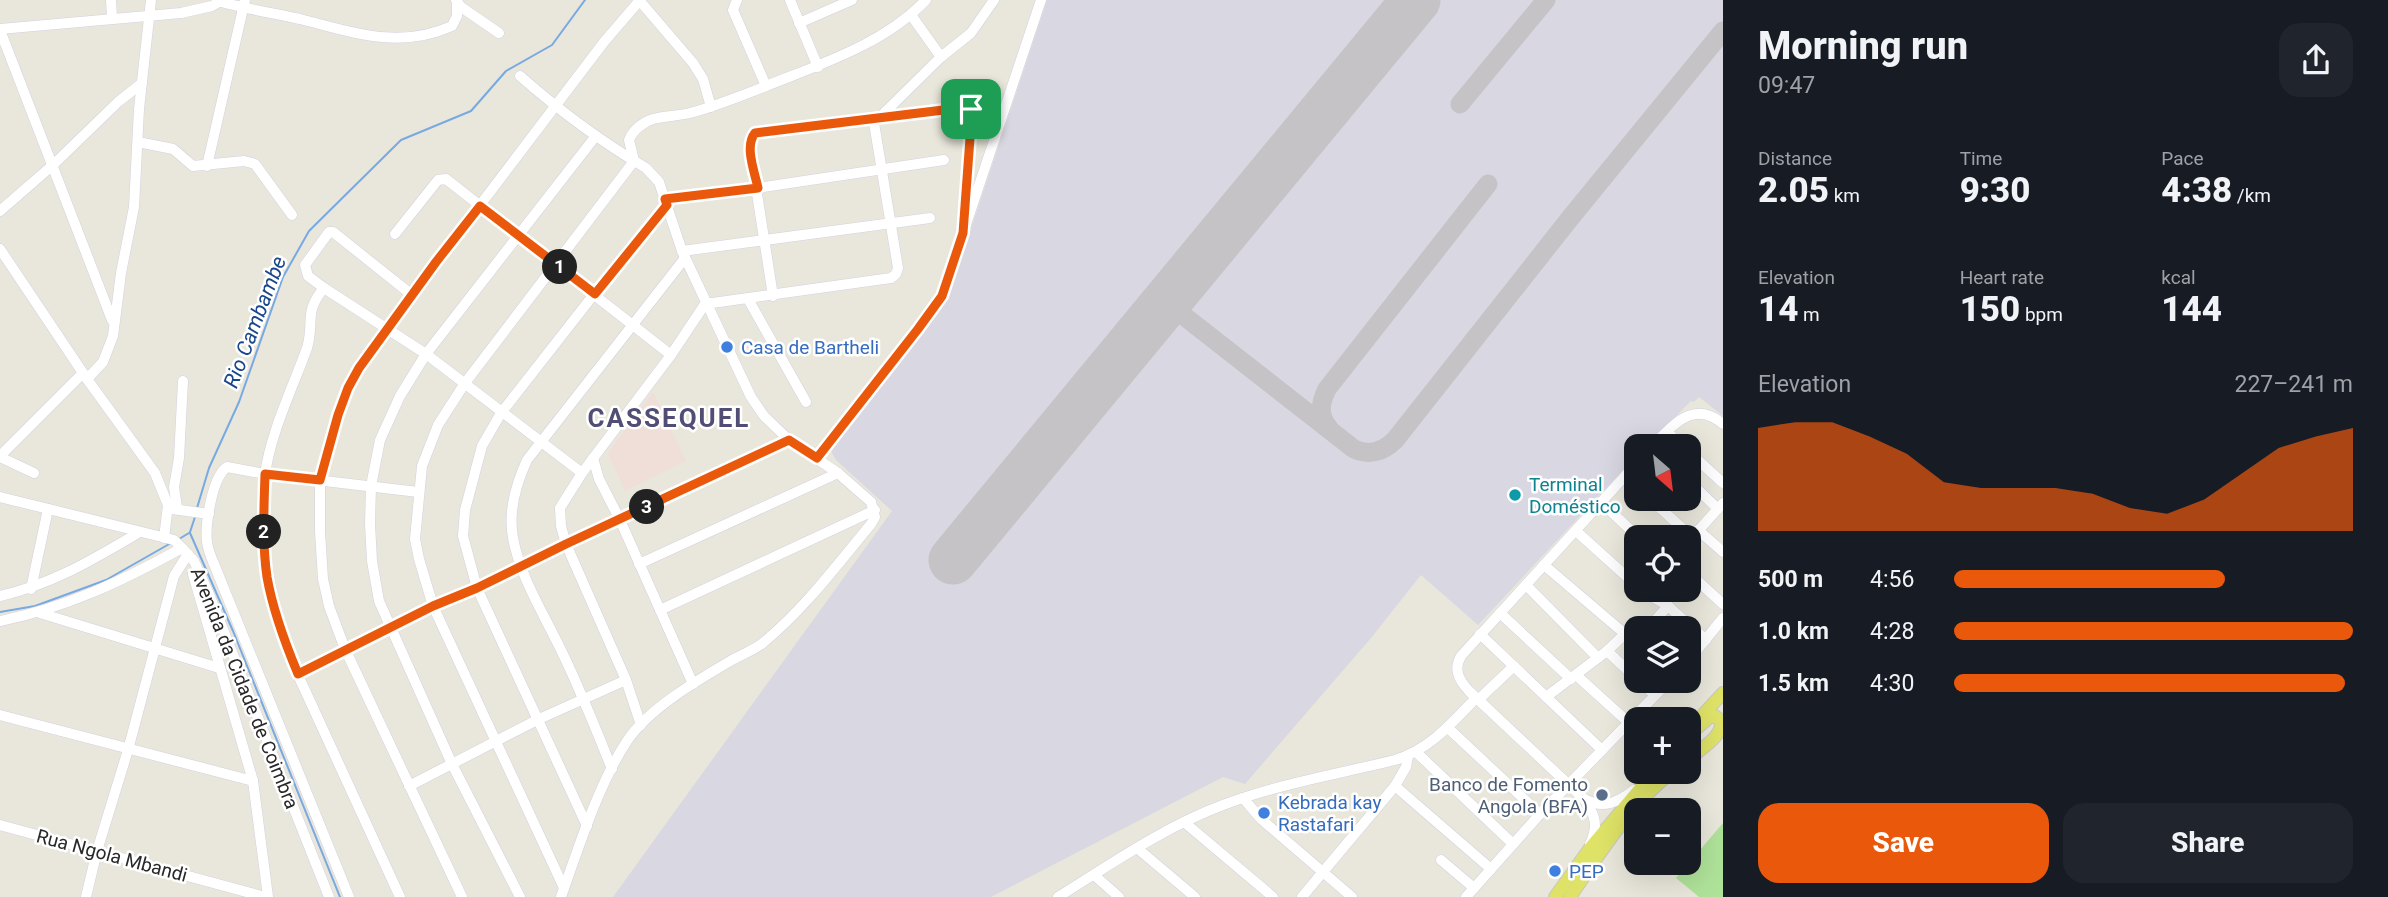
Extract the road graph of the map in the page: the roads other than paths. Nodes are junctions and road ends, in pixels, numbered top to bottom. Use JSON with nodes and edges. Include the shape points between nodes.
{"nodes":[{"id":1,"x":111,"y":0,"type":"edge"},
{"id":2,"x":151,"y":0,"type":"edge"},
{"id":3,"x":640,"y":0,"type":"edge"},
{"id":4,"x":737,"y":0,"type":"edge"},
{"id":5,"x":790,"y":0,"type":"edge"},
{"id":6,"x":852,"y":0,"type":"edge"},
{"id":7,"x":926,"y":0,"type":"edge"},
{"id":8,"x":994,"y":0,"type":"edge"},
{"id":9,"x":1041,"y":0,"type":"edge"},
{"id":10,"x":222,"y":1,"type":"edge"},
{"id":11,"x":456,"y":1,"type":"edge"},
{"id":12,"x":245,"y":4,"type":"edge"},
{"id":13,"x":150,"y":14,"type":"junction"},
{"id":14,"x":911,"y":15,"type":"junction"},
{"id":15,"x":112,"y":17,"type":"junction"},
{"id":16,"x":799,"y":23,"type":"junction"},
{"id":17,"x":0,"y":30,"type":"edge"},
{"id":18,"x":499,"y":33,"type":"dead end"},
{"id":19,"x":941,"y":57,"type":"junction"},
{"id":20,"x":818,"y":67,"type":"junction"},
{"id":21,"x":520,"y":76,"type":"dead end"},
{"id":22,"x":142,"y":83,"type":"junction"},
{"id":23,"x":766,"y":86,"type":"junction"},
{"id":24,"x":555,"y":107,"type":"junction"},
{"id":25,"x":711,"y":107,"type":"junction"},
{"id":26,"x":877,"y":117,"type":"junction"},
{"id":27,"x":595,"y":137,"type":"junction"},
{"id":28,"x":138,"y":142,"type":"junction"},
{"id":29,"x":944,"y":160,"type":"dead end"},
{"id":30,"x":634,"y":161,"type":"junction"},
{"id":31,"x":54,"y":164,"type":"junction"},
{"id":32,"x":206,"y":166,"type":"junction"},
{"id":33,"x":883,"y":170,"type":"junction"},
{"id":34,"x":758,"y":188,"type":"junction"},
{"id":35,"x":666,"y":202,"type":"junction"},
{"id":36,"x":480,"y":206,"type":"junction"},
{"id":37,"x":0,"y":211,"type":"edge"},
{"id":38,"x":292,"y":215,"type":"dead end"},
{"id":39,"x":930,"y":218,"type":"dead end"},
{"id":40,"x":891,"y":225,"type":"junction"},
{"id":41,"x":395,"y":233,"type":"dead end"},
{"id":42,"x":963,"y":233,"type":"junction"},
{"id":43,"x":519,"y":236,"type":"junction"},
{"id":44,"x":765,"y":240,"type":"junction"},
{"id":45,"x":0,"y":248,"type":"edge"},
{"id":46,"x":683,"y":254,"type":"junction"},
{"id":47,"x":556,"y":264,"type":"junction"},
{"id":48,"x":324,"y":288,"type":"junction"},
{"id":49,"x":595,"y":294,"type":"junction"},
{"id":50,"x":412,"y":295,"type":"junction"},
{"id":51,"x":773,"y":296,"type":"junction"},
{"id":52,"x":748,"y":299,"type":"junction"},
{"id":53,"x":705,"y":304,"type":"junction"},
{"id":54,"x":113,"y":323,"type":"junction"},
{"id":55,"x":632,"y":324,"type":"junction"},
{"id":56,"x":387,"y":327,"type":"junction"},
{"id":57,"x":426,"y":354,"type":"junction"},
{"id":58,"x":671,"y":355,"type":"junction"},
{"id":59,"x":85,"y":376,"type":"junction"},
{"id":60,"x":183,"y":382,"type":"dead end"},
{"id":61,"x":465,"y":383,"type":"junction"},
{"id":62,"x":806,"y":402,"type":"dead end"},
{"id":63,"x":502,"y":413,"type":"junction"},
{"id":64,"x":1723,"y":424,"type":"edge"},
{"id":65,"x":1667,"y":432,"type":"joint"},
{"id":66,"x":1669,"y":434,"type":"edge"},
{"id":67,"x":789,"y":440,"type":"junction"},
{"id":68,"x":540,"y":441,"type":"junction"},
{"id":69,"x":0,"y":456,"type":"edge"},
{"id":70,"x":593,"y":458,"type":"junction"},
{"id":71,"x":817,"y":458,"type":"junction"},
{"id":72,"x":1701,"y":463,"type":"edge"},
{"id":73,"x":34,"y":473,"type":"dead end"},
{"id":74,"x":582,"y":473,"type":"junction"},
{"id":75,"x":838,"y":473,"type":"junction"},
{"id":76,"x":265,"y":474,"type":"junction"},
{"id":77,"x":1624,"y":477,"type":"edge"},
{"id":78,"x":320,"y":480,"type":"junction"},
{"id":79,"x":1723,"y":483,"type":"edge"},
{"id":80,"x":371,"y":486,"type":"junction"},
{"id":81,"x":1701,"y":490,"type":"edge"},
{"id":82,"x":418,"y":492,"type":"junction"},
{"id":83,"x":0,"y":497,"type":"edge"},
{"id":84,"x":1602,"y":503,"type":"junction"},
{"id":85,"x":1722,"y":505,"type":"edge"},
{"id":86,"x":48,"y":509,"type":"junction"},
{"id":87,"x":177,"y":509,"type":"junction"},
{"id":88,"x":875,"y":510,"type":"junction"},
{"id":89,"x":1664,"y":511,"type":"edge"},
{"id":90,"x":206,"y":513,"type":"junction"},
{"id":91,"x":620,"y":520,"type":"junction"},
{"id":92,"x":1625,"y":525,"type":"edge"},
{"id":93,"x":1680,"y":525,"type":"edge"},
{"id":94,"x":1701,"y":527,"type":"edge"},
{"id":95,"x":1576,"y":531,"type":"junction"},
{"id":96,"x":138,"y":533,"type":"junction"},
{"id":97,"x":164,"y":538,"type":"junction"},
{"id":98,"x":1701,"y":540,"type":"edge"},
{"id":99,"x":566,"y":544,"type":"junction"},
{"id":100,"x":1723,"y":552,"type":"edge"},
{"id":101,"x":193,"y":554,"type":"junction"},
{"id":102,"x":639,"y":564,"type":"junction"},
{"id":103,"x":1544,"y":565,"type":"junction"},
{"id":104,"x":520,"y":567,"type":"junction"},
{"id":105,"x":1624,"y":575,"type":"edge"},
{"id":106,"x":1701,"y":584,"type":"edge"},
{"id":107,"x":1526,"y":585,"type":"junction"},
{"id":108,"x":477,"y":588,"type":"junction"},
{"id":109,"x":31,"y":589,"type":"junction"},
{"id":110,"x":0,"y":596,"type":"edge"},
{"id":111,"x":1663,"y":602,"type":"edge"},
{"id":112,"x":1723,"y":604,"type":"edge"},
{"id":113,"x":433,"y":606,"type":"junction"},
{"id":114,"x":1668,"y":606,"type":"junction"},
{"id":115,"x":660,"y":610,"type":"junction"},
{"id":116,"x":40,"y":613,"type":"junction"},
{"id":117,"x":1500,"y":613,"type":"junction"},
{"id":118,"x":1659,"y":616,"type":"edge"},
{"id":119,"x":1723,"y":618,"type":"edge"},
{"id":120,"x":0,"y":621,"type":"edge"},
{"id":121,"x":390,"y":628,"type":"junction"},
{"id":122,"x":1624,"y":633,"type":"edge"},
{"id":123,"x":1480,"y":634,"type":"junction"},
{"id":124,"x":1624,"y":635,"type":"edge"},
{"id":125,"x":1706,"y":640,"type":"junction"},
{"id":126,"x":1701,"y":646,"type":"edge"},
{"id":127,"x":155,"y":649,"type":"junction"},
{"id":128,"x":345,"y":649,"type":"junction"},
{"id":129,"x":1603,"y":654,"type":"junction"},
{"id":130,"x":1514,"y":666,"type":"junction"},
{"id":131,"x":219,"y":668,"type":"junction"},
{"id":132,"x":1624,"y":670,"type":"edge"},
{"id":133,"x":298,"y":674,"type":"junction"},
{"id":134,"x":1573,"y":677,"type":"junction"},
{"id":135,"x":626,"y":680,"type":"junction"},
{"id":136,"x":693,"y":684,"type":"junction"},
{"id":137,"x":1653,"y":693,"type":"edge"},
{"id":138,"x":1723,"y":693,"type":"edge"},
{"id":139,"x":1655,"y":695,"type":"joint"},
{"id":140,"x":1546,"y":697,"type":"junction"},
{"id":141,"x":1477,"y":699,"type":"junction"},
{"id":142,"x":584,"y":700,"type":"junction"},
{"id":143,"x":1643,"y":707,"type":"edge"},
{"id":144,"x":0,"y":715,"type":"edge"},
{"id":145,"x":539,"y":719,"type":"junction"},
{"id":146,"x":1624,"y":719,"type":"edge"},
{"id":147,"x":1701,"y":719,"type":"edge"},
{"id":148,"x":641,"y":724,"type":"junction"},
{"id":149,"x":1701,"y":724,"type":"edge"},
{"id":150,"x":1624,"y":726,"type":"edge"},
{"id":151,"x":1448,"y":728,"type":"junction"},
{"id":152,"x":1723,"y":733,"type":"edge"},
{"id":153,"x":496,"y":743,"type":"junction"},
{"id":154,"x":1701,"y":749,"type":"edge"},
{"id":155,"x":128,"y":750,"type":"junction"},
{"id":156,"x":1601,"y":750,"type":"junction"},
{"id":157,"x":1701,"y":750,"type":"edge"},
{"id":158,"x":1412,"y":754,"type":"junction"},
{"id":159,"x":452,"y":764,"type":"junction"},
{"id":160,"x":612,"y":769,"type":"junction"},
{"id":161,"x":253,"y":781,"type":"junction"},
{"id":162,"x":1569,"y":784,"type":"junction"},
{"id":163,"x":1641,"y":784,"type":"edge"},
{"id":164,"x":1644,"y":784,"type":"edge"},
{"id":165,"x":1657,"y":784,"type":"edge"},
{"id":166,"x":409,"y":786,"type":"junction"},
{"id":167,"x":1395,"y":786,"type":"junction"},
{"id":168,"x":1242,"y":798,"type":"junction"},
{"id":169,"x":1584,"y":799,"type":"junction"},
{"id":170,"x":1540,"y":814,"type":"junction"},
{"id":171,"x":1184,"y":822,"type":"junction"},
{"id":172,"x":0,"y":825,"type":"edge"},
{"id":173,"x":587,"y":826,"type":"junction"},
{"id":174,"x":1513,"y":844,"type":"junction"},
{"id":175,"x":1138,"y":848,"type":"junction"},
{"id":176,"x":97,"y":851,"type":"junction"},
{"id":177,"x":1441,"y":860,"type":"dead end"},
{"id":178,"x":1580,"y":863,"type":"junction"},
{"id":179,"x":1491,"y":869,"type":"junction"},
{"id":180,"x":1324,"y":872,"type":"junction"},
{"id":181,"x":1094,"y":875,"type":"junction"},
{"id":182,"x":1072,"y":888,"type":"junction"},
{"id":183,"x":1474,"y":888,"type":"junction"},
{"id":184,"x":562,"y":893,"type":"edge"},
{"id":185,"x":86,"y":897,"type":"edge"},
{"id":186,"x":267,"y":897,"type":"edge"},
{"id":187,"x":329,"y":897,"type":"edge"},
{"id":188,"x":349,"y":897,"type":"edge"},
{"id":189,"x":400,"y":897,"type":"edge"},
{"id":190,"x":462,"y":897,"type":"edge"},
{"id":191,"x":520,"y":897,"type":"edge"},
{"id":192,"x":1058,"y":897,"type":"edge"},
{"id":193,"x":1081,"y":897,"type":"edge"},
{"id":194,"x":1119,"y":897,"type":"edge"},
{"id":195,"x":1195,"y":897,"type":"edge"},
{"id":196,"x":1273,"y":897,"type":"edge"},
{"id":197,"x":1302,"y":897,"type":"edge"},
{"id":198,"x":1352,"y":897,"type":"edge"},
{"id":199,"x":1466,"y":897,"type":"edge"},
{"id":200,"x":1555,"y":897,"type":"edge"},
{"id":201,"x":1570,"y":897,"type":"edge"}],
"edges":[{"from":1,"to":15,"type":"street"},
{"from":2,"to":13,"type":"street"},
{"from":3,"to":24,"type":"street"},
{"from":3,"to":25,"type":"street","via":[[694,63],[704,79]]},
{"from":4,"to":23,"type":"street","via":[[733,10]]},
{"from":5,"to":16,"type":"street"},
{"from":6,"to":16,"type":"street"},
{"from":7,"to":14,"type":"street"},
{"from":8,"to":19,"type":"street","via":[[971,33]]},
{"from":9,"to":42,"type":"street"},
{"from":10,"to":12,"type":"street"},
{"from":10,"to":13,"type":"street","via":[[181,13]]},
{"from":11,"to":12,"type":"street","via":[[452,26],[401,38],[350,34]]},
{"from":11,"to":18,"type":"street"},
{"from":12,"to":32,"type":"street"},
{"from":13,"to":15,"type":"street"},
{"from":13,"to":22,"type":"street"},
{"from":14,"to":19,"type":"street"},
{"from":14,"to":20,"type":"street"},
{"from":15,"to":17,"type":"street"},
{"from":16,"to":20,"type":"street"},
{"from":17,"to":31,"type":"street"},
{"from":19,"to":26,"type":"street"},
{"from":20,"to":23,"type":"street"},
{"from":21,"to":24,"type":"street"},
{"from":22,"to":28,"type":"street"},
{"from":22,"to":31,"type":"street"},
{"from":23,"to":25,"type":"street"},
{"from":24,"to":27,"type":"street"},
{"from":24,"to":36,"type":"street"},
{"from":25,"to":30,"type":"street","via":[[653,119],[637,128],[629,139]]},
{"from":26,"to":33,"type":"street"},
{"from":26,"to":34,"type":"street","via":[[755,133],[750,149]]},
{"from":26,"to":42,"type":"street","via":[[971,109]]},
{"from":27,"to":30,"type":"street"},
{"from":27,"to":43,"type":"street"},
{"from":28,"to":32,"type":"street","via":[[173,149],[193,166]]},
{"from":28,"to":54,"type":"street","via":[[135,207]]},
{"from":29,"to":33,"type":"street"},
{"from":30,"to":35,"type":"street","via":[[653,174]]},
{"from":30,"to":47,"type":"street"},
{"from":31,"to":37,"type":"street"},
{"from":31,"to":54,"type":"street"},
{"from":32,"to":38,"type":"street","via":[[256,164]]},
{"from":33,"to":34,"type":"street"},
{"from":33,"to":40,"type":"street"},
{"from":34,"to":35,"type":"street"},
{"from":34,"to":44,"type":"street"},
{"from":35,"to":46,"type":"street"},
{"from":35,"to":49,"type":"street"},
{"from":36,"to":41,"type":"street","via":[[442,178]]},
{"from":36,"to":43,"type":"street"},
{"from":36,"to":50,"type":"street"},
{"from":39,"to":40,"type":"street"},
{"from":40,"to":44,"type":"street"},
{"from":40,"to":51,"type":"street","via":[[898,268],[891,278]]},
{"from":42,"to":71,"type":"street","via":[[942,296]]},
{"from":43,"to":47,"type":"street"},
{"from":43,"to":57,"type":"street"},
{"from":44,"to":46,"type":"street"},
{"from":44,"to":51,"type":"street"},
{"from":45,"to":59,"type":"street"},
{"from":46,"to":53,"type":"street"},
{"from":46,"to":55,"type":"street"},
{"from":47,"to":49,"type":"street"},
{"from":47,"to":61,"type":"street"},
{"from":48,"to":50,"type":"street","via":[[308,276],[305,265],[331,232]]},
{"from":48,"to":56,"type":"street"},
{"from":48,"to":76,"type":"street","via":[[311,309],[307,346]]},
{"from":49,"to":55,"type":"street"},
{"from":49,"to":63,"type":"street"},
{"from":50,"to":56,"type":"street"},
{"from":51,"to":52,"type":"street"},
{"from":52,"to":53,"type":"street"},
{"from":52,"to":62,"type":"street"},
{"from":53,"to":58,"type":"street"},
{"from":53,"to":67,"type":"street","via":[[751,397]]},
{"from":54,"to":59,"type":"street","via":[[108,353]]},
{"from":55,"to":58,"type":"street"},
{"from":55,"to":68,"type":"street"},
{"from":56,"to":57,"type":"street"},
{"from":56,"to":78,"type":"street","via":[[348,388]]},
{"from":57,"to":61,"type":"street"},
{"from":57,"to":80,"type":"street","via":[[380,440]]},
{"from":58,"to":70,"type":"street"},
{"from":59,"to":69,"type":"street"},
{"from":59,"to":87,"type":"street"},
{"from":60,"to":87,"type":"street","via":[[174,486]]},
{"from":61,"to":63,"type":"street"},
{"from":61,"to":82,"type":"street","via":[[438,425],[422,466]]},
{"from":63,"to":68,"type":"street"},
{"from":63,"to":108,"type":"street","via":[[482,446],[465,510],[463,536]]},
{"from":64,"to":65,"type":"street","via":[[1715,417],[1694,413]]},
{"from":65,"to":66,"type":"street"},
{"from":67,"to":71,"type":"street"},
{"from":67,"to":91,"type":"street"},
{"from":68,"to":74,"type":"street"},
{"from":68,"to":104,"type":"street","via":[[517,480],[512,505],[512,536]]},
{"from":69,"to":73,"type":"street"},
{"from":70,"to":74,"type":"street"},
{"from":70,"to":91,"type":"street"},
{"from":71,"to":75,"type":"street"},
{"from":72,"to":79,"type":"street"},
{"from":74,"to":99,"type":"street","via":[[560,508]]},
{"from":75,"to":88,"type":"street"},
{"from":75,"to":102,"type":"street"},
{"from":76,"to":78,"type":"street"},
{"from":76,"to":90,"type":"street","via":[[227,467],[219,475]]},
{"from":76,"to":133,"type":"street","via":[[267,574]]},
{"from":77,"to":84,"type":"street"},
{"from":78,"to":80,"type":"street"},
{"from":78,"to":128,"type":"street","via":[[323,579]]},
{"from":80,"to":82,"type":"street"},
{"from":80,"to":121,"type":"street","via":[[373,572]]},
{"from":81,"to":85,"type":"street"},
{"from":82,"to":113,"type":"street","via":[[415,539]]},
{"from":83,"to":86,"type":"street"},
{"from":84,"to":92,"type":"street"},
{"from":84,"to":95,"type":"street"},
{"from":85,"to":94,"type":"street"},
{"from":86,"to":96,"type":"street"},
{"from":86,"to":109,"type":"street"},
{"from":87,"to":90,"type":"street"},
{"from":87,"to":97,"type":"street"},
{"from":88,"to":115,"type":"street"},
{"from":88,"to":136,"type":"street","via":[[871,524],[795,614],[762,644]]},
{"from":89,"to":93,"type":"street"},
{"from":90,"to":101,"type":"street","via":[[207,539]]},
{"from":91,"to":99,"type":"street"},
{"from":91,"to":102,"type":"street"},
{"from":95,"to":103,"type":"street"},
{"from":95,"to":105,"type":"street"},
{"from":96,"to":97,"type":"street"},
{"from":96,"to":109,"type":"street"},
{"from":97,"to":101,"type":"street"},
{"from":98,"to":100,"type":"street"},
{"from":99,"to":104,"type":"street"},
{"from":99,"to":135,"type":"street"},
{"from":101,"to":116,"type":"street","name":"Avenida da Cidade de Coimbra"},
{"from":101,"to":127,"type":"street","via":[[174,576]]},
{"from":101,"to":131,"type":"street"},
{"from":101,"to":187,"type":"street","name":"Avenida da Cidade de Coimbra"},
{"from":101,"to":188,"type":"street","name":"Avenida da Cidade de Coimbra","via":[[225,594]]},
{"from":102,"to":115,"type":"street"},
{"from":103,"to":107,"type":"street"},
{"from":103,"to":122,"type":"street"},
{"from":104,"to":108,"type":"street"},
{"from":104,"to":142,"type":"street"},
{"from":106,"to":112,"type":"street"},
{"from":107,"to":117,"type":"street"},
{"from":107,"to":129,"type":"street"},
{"from":108,"to":113,"type":"street"},
{"from":108,"to":145,"type":"street"},
{"from":109,"to":110,"type":"street"},
{"from":111,"to":114,"type":"street"},
{"from":113,"to":121,"type":"street"},
{"from":113,"to":153,"type":"street"},
{"from":114,"to":118,"type":"street"},
{"from":114,"to":125,"type":"street"},
{"from":115,"to":136,"type":"street"},
{"from":116,"to":120,"type":"street","name":"Avenida da Cidade de Coimbra"},
{"from":116,"to":127,"type":"street"},
{"from":117,"to":123,"type":"street"},
{"from":117,"to":134,"type":"street"},
{"from":119,"to":125,"type":"street"},
{"from":121,"to":128,"type":"street"},
{"from":121,"to":159,"type":"street"},
{"from":123,"to":130,"type":"street"},
{"from":123,"to":141,"type":"street","via":[[1457,667],[1459,678]]},
{"from":124,"to":129,"type":"street"},
{"from":125,"to":126,"type":"street"},
{"from":127,"to":131,"type":"street"},
{"from":127,"to":155,"type":"street"},
{"from":128,"to":133,"type":"street"},
{"from":128,"to":166,"type":"street"},
{"from":129,"to":132,"type":"street"},
{"from":129,"to":134,"type":"street"},
{"from":130,"to":140,"type":"street"},
{"from":130,"to":141,"type":"street"},
{"from":131,"to":161,"type":"street"},
{"from":133,"to":189,"type":"street"},
{"from":134,"to":140,"type":"street"},
{"from":134,"to":146,"type":"street"},
{"from":135,"to":142,"type":"street"},
{"from":135,"to":148,"type":"street"},
{"from":136,"to":148,"type":"street"},
{"from":137,"to":139,"type":"street"},
{"from":138,"to":147,"type":"main road"},
{"from":139,"to":143,"type":"street"},
{"from":140,"to":156,"type":"street"},
{"from":141,"to":151,"type":"street"},
{"from":141,"to":162,"type":"street"},
{"from":142,"to":145,"type":"street"},
{"from":142,"to":160,"type":"street"},
{"from":144,"to":155,"type":"street"},
{"from":145,"to":153,"type":"street"},
{"from":145,"to":173,"type":"street"},
{"from":148,"to":160,"type":"street"},
{"from":149,"to":154,"type":"main road","via":[[1710,717],[1719,718],[1722,728]]},
{"from":150,"to":156,"type":"street"},
{"from":151,"to":158,"type":"street"},
{"from":151,"to":170,"type":"street"},
{"from":152,"to":157,"type":"main road"},
{"from":153,"to":159,"type":"street"},
{"from":153,"to":184,"type":"street"},
{"from":155,"to":161,"type":"street"},
{"from":155,"to":176,"type":"street"},
{"from":156,"to":162,"type":"street"},
{"from":158,"to":167,"type":"street"},
{"from":158,"to":168,"type":"street"},
{"from":158,"to":174,"type":"street"},
{"from":159,"to":166,"type":"street"},
{"from":159,"to":191,"type":"street"},
{"from":160,"to":173,"type":"street"},
{"from":161,"to":186,"type":"street"},
{"from":162,"to":169,"type":"street"},
{"from":162,"to":170,"type":"street"},
{"from":163,"to":169,"type":"street","via":[[1611,804]]},
{"from":164,"to":178,"type":"main road"},
{"from":165,"to":201,"type":"main road","via":[[1620,825]]},
{"from":166,"to":190,"type":"street"},
{"from":167,"to":179,"type":"street"},
{"from":167,"to":180,"type":"street"},
{"from":168,"to":171,"type":"street"},
{"from":168,"to":180,"type":"street"},
{"from":169,"to":178,"type":"street","via":[[1596,824]]},
{"from":170,"to":174,"type":"street"},
{"from":171,"to":175,"type":"street"},
{"from":171,"to":196,"type":"street"},
{"from":172,"to":176,"type":"street","name":"Rua Ngola Mbandi"},
{"from":173,"to":184,"type":"street"},
{"from":174,"to":179,"type":"street"},
{"from":175,"to":181,"type":"street"},
{"from":175,"to":195,"type":"street"},
{"from":176,"to":185,"type":"street"},
{"from":176,"to":186,"type":"street","name":"Rua Ngola Mbandi"},
{"from":177,"to":183,"type":"street"},
{"from":178,"to":200,"type":"main road"},
{"from":179,"to":183,"type":"street"},
{"from":180,"to":197,"type":"street"},
{"from":180,"to":198,"type":"street"},
{"from":181,"to":182,"type":"street"},
{"from":181,"to":194,"type":"street"},
{"from":182,"to":192,"type":"street"},
{"from":182,"to":193,"type":"street"},
{"from":183,"to":199,"type":"street"}]}
